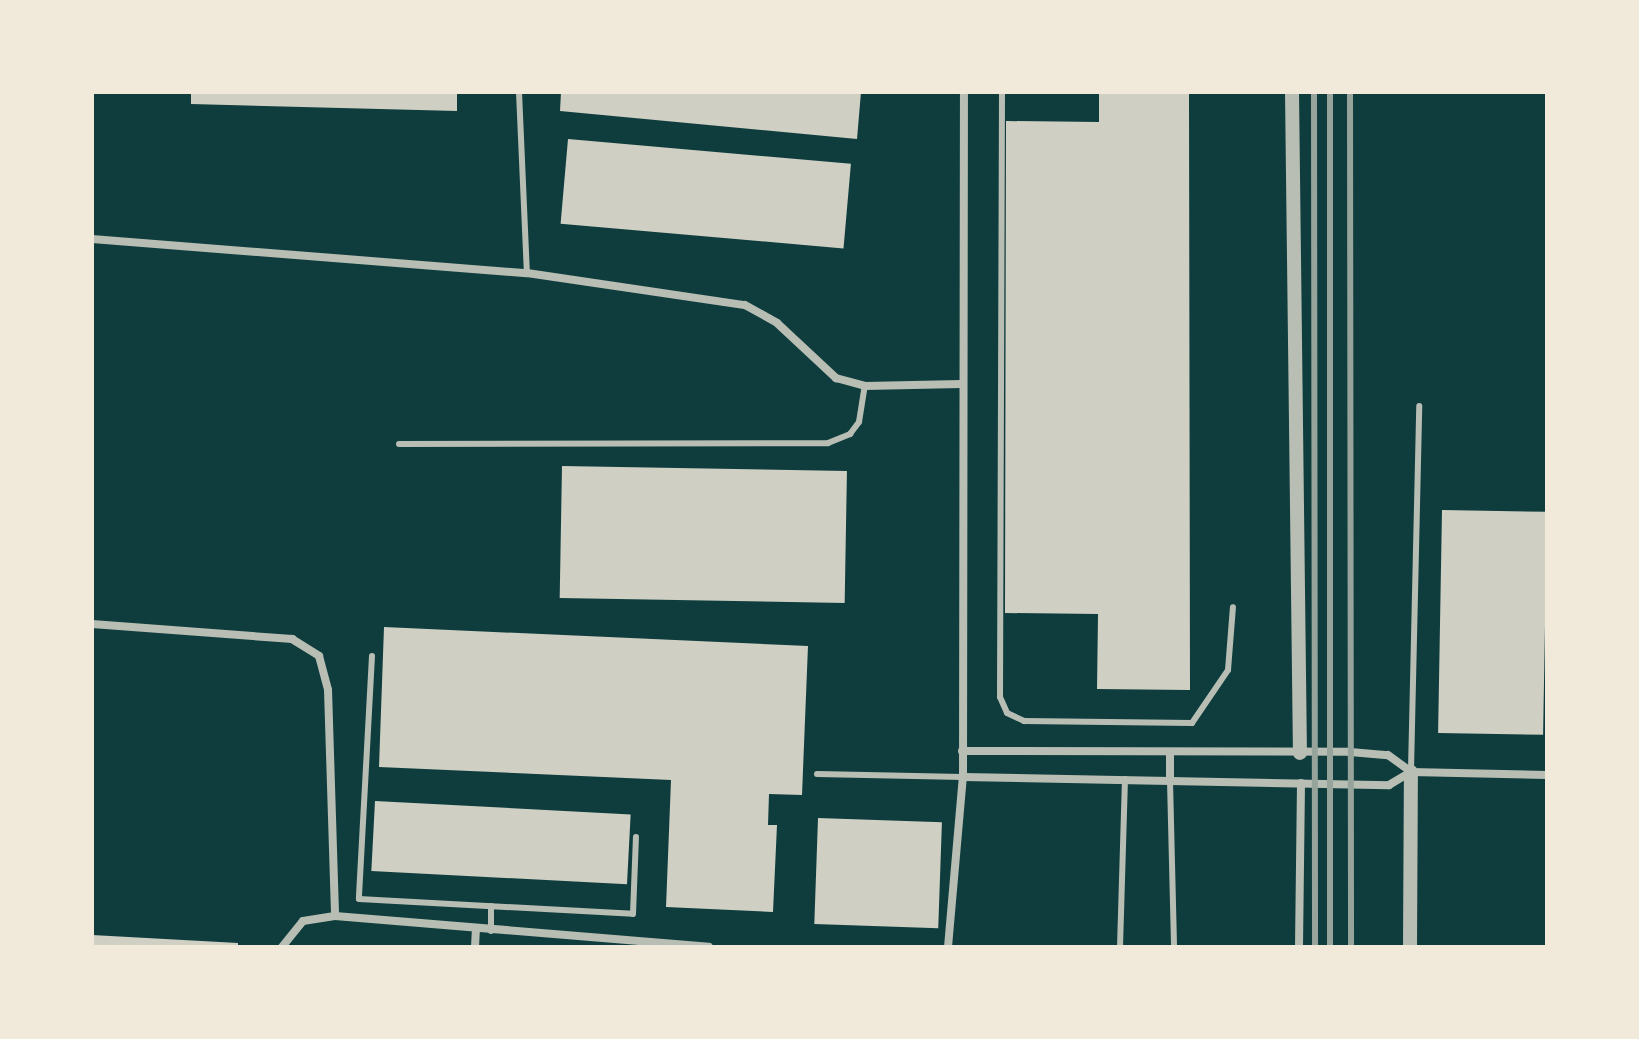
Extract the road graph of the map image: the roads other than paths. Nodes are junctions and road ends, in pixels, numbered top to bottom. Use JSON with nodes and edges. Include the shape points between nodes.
{"nodes":[{"id":1,"x":519,"y":92,"type":"edge"},
{"id":2,"x":964,"y":92,"type":"edge"},
{"id":3,"x":1002,"y":92,"type":"edge"},
{"id":4,"x":1292,"y":92,"type":"edge"},
{"id":5,"x":92,"y":239,"type":"edge"},
{"id":6,"x":527,"y":273,"type":"junction"},
{"id":7,"x":961,"y":384,"type":"junction"},
{"id":8,"x":865,"y":386,"type":"junction"},
{"id":9,"x":1419,"y":406,"type":"dead end"},
{"id":10,"x":399,"y":444,"type":"dead end"},
{"id":11,"x":1233,"y":607,"type":"dead end"},
{"id":12,"x":92,"y":624,"type":"edge"},
{"id":13,"x":372,"y":656,"type":"dead end"},
{"id":14,"x":962,"y":751,"type":"junction"},
{"id":15,"x":1170,"y":753,"type":"junction"},
{"id":16,"x":1300,"y":753,"type":"junction"},
{"id":17,"x":1411,"y":772,"type":"junction"},
{"id":18,"x":817,"y":774,"type":"dead end"},
{"id":19,"x":1547,"y":775,"type":"edge"},
{"id":20,"x":963,"y":777,"type":"junction"},
{"id":21,"x":1125,"y":779,"type":"junction"},
{"id":22,"x":1170,"y":781,"type":"junction"},
{"id":23,"x":1301,"y":783,"type":"junction"},
{"id":24,"x":636,"y":837,"type":"dead end"},
{"id":25,"x":491,"y":906,"type":"junction"},
{"id":26,"x":335,"y":916,"type":"junction"},
{"id":27,"x":476,"y":929,"type":"junction"},
{"id":28,"x":491,"y":931,"type":"junction"},
{"id":29,"x":282,"y":947,"type":"edge"},
{"id":30,"x":475,"y":947,"type":"edge"},
{"id":31,"x":709,"y":947,"type":"edge"},
{"id":32,"x":948,"y":947,"type":"edge"},
{"id":33,"x":1120,"y":947,"type":"edge"},
{"id":34,"x":1174,"y":947,"type":"edge"},
{"id":35,"x":1299,"y":947,"type":"edge"},
{"id":36,"x":1410,"y":947,"type":"edge"}],
"edges":[{"from":1,"to":6,"type":"lane"},
{"from":2,"to":7,"type":"street"},
{"from":3,"to":11,"type":"lane","via":[[1000,697],[1007,713],[1024,721],[1192,723],[1228,670]]},
{"from":4,"to":16,"type":"street"},
{"from":5,"to":6,"type":"street"},
{"from":6,"to":8,"type":"street","via":[[745,305],[777,323],[836,378]]},
{"from":7,"to":8,"type":"street"},
{"from":7,"to":14,"type":"street"},
{"from":8,"to":10,"type":"lane","via":[[859,422],[850,434],[828,443]]},
{"from":9,"to":17,"type":"lane"},
{"from":12,"to":26,"type":"street","via":[[292,639],[319,656],[328,690]]},
{"from":13,"to":25,"type":"lane","via":[[359,899]]},
{"from":14,"to":15,"type":"street"},
{"from":14,"to":20,"type":"street"},
{"from":15,"to":16,"type":"street"},
{"from":15,"to":22,"type":"street"},
{"from":16,"to":17,"type":"street","via":[[1388,755]]},
{"from":17,"to":19,"type":"street"},
{"from":17,"to":23,"type":"street","via":[[1389,785]]},
{"from":17,"to":36,"type":"street"},
{"from":18,"to":20,"type":"lane"},
{"from":20,"to":21,"type":"street"},
{"from":20,"to":32,"type":"street"},
{"from":21,"to":22,"type":"street"},
{"from":21,"to":33,"type":"lane"},
{"from":22,"to":23,"type":"street"},
{"from":22,"to":34,"type":"lane"},
{"from":23,"to":35,"type":"street"},
{"from":24,"to":25,"type":"lane","via":[[633,914]]},
{"from":25,"to":28,"type":"lane"},
{"from":26,"to":27,"type":"street"},
{"from":26,"to":29,"type":"street","via":[[303,921]]},
{"from":27,"to":28,"type":"street"},
{"from":27,"to":30,"type":"street"},
{"from":28,"to":31,"type":"street"}]}
